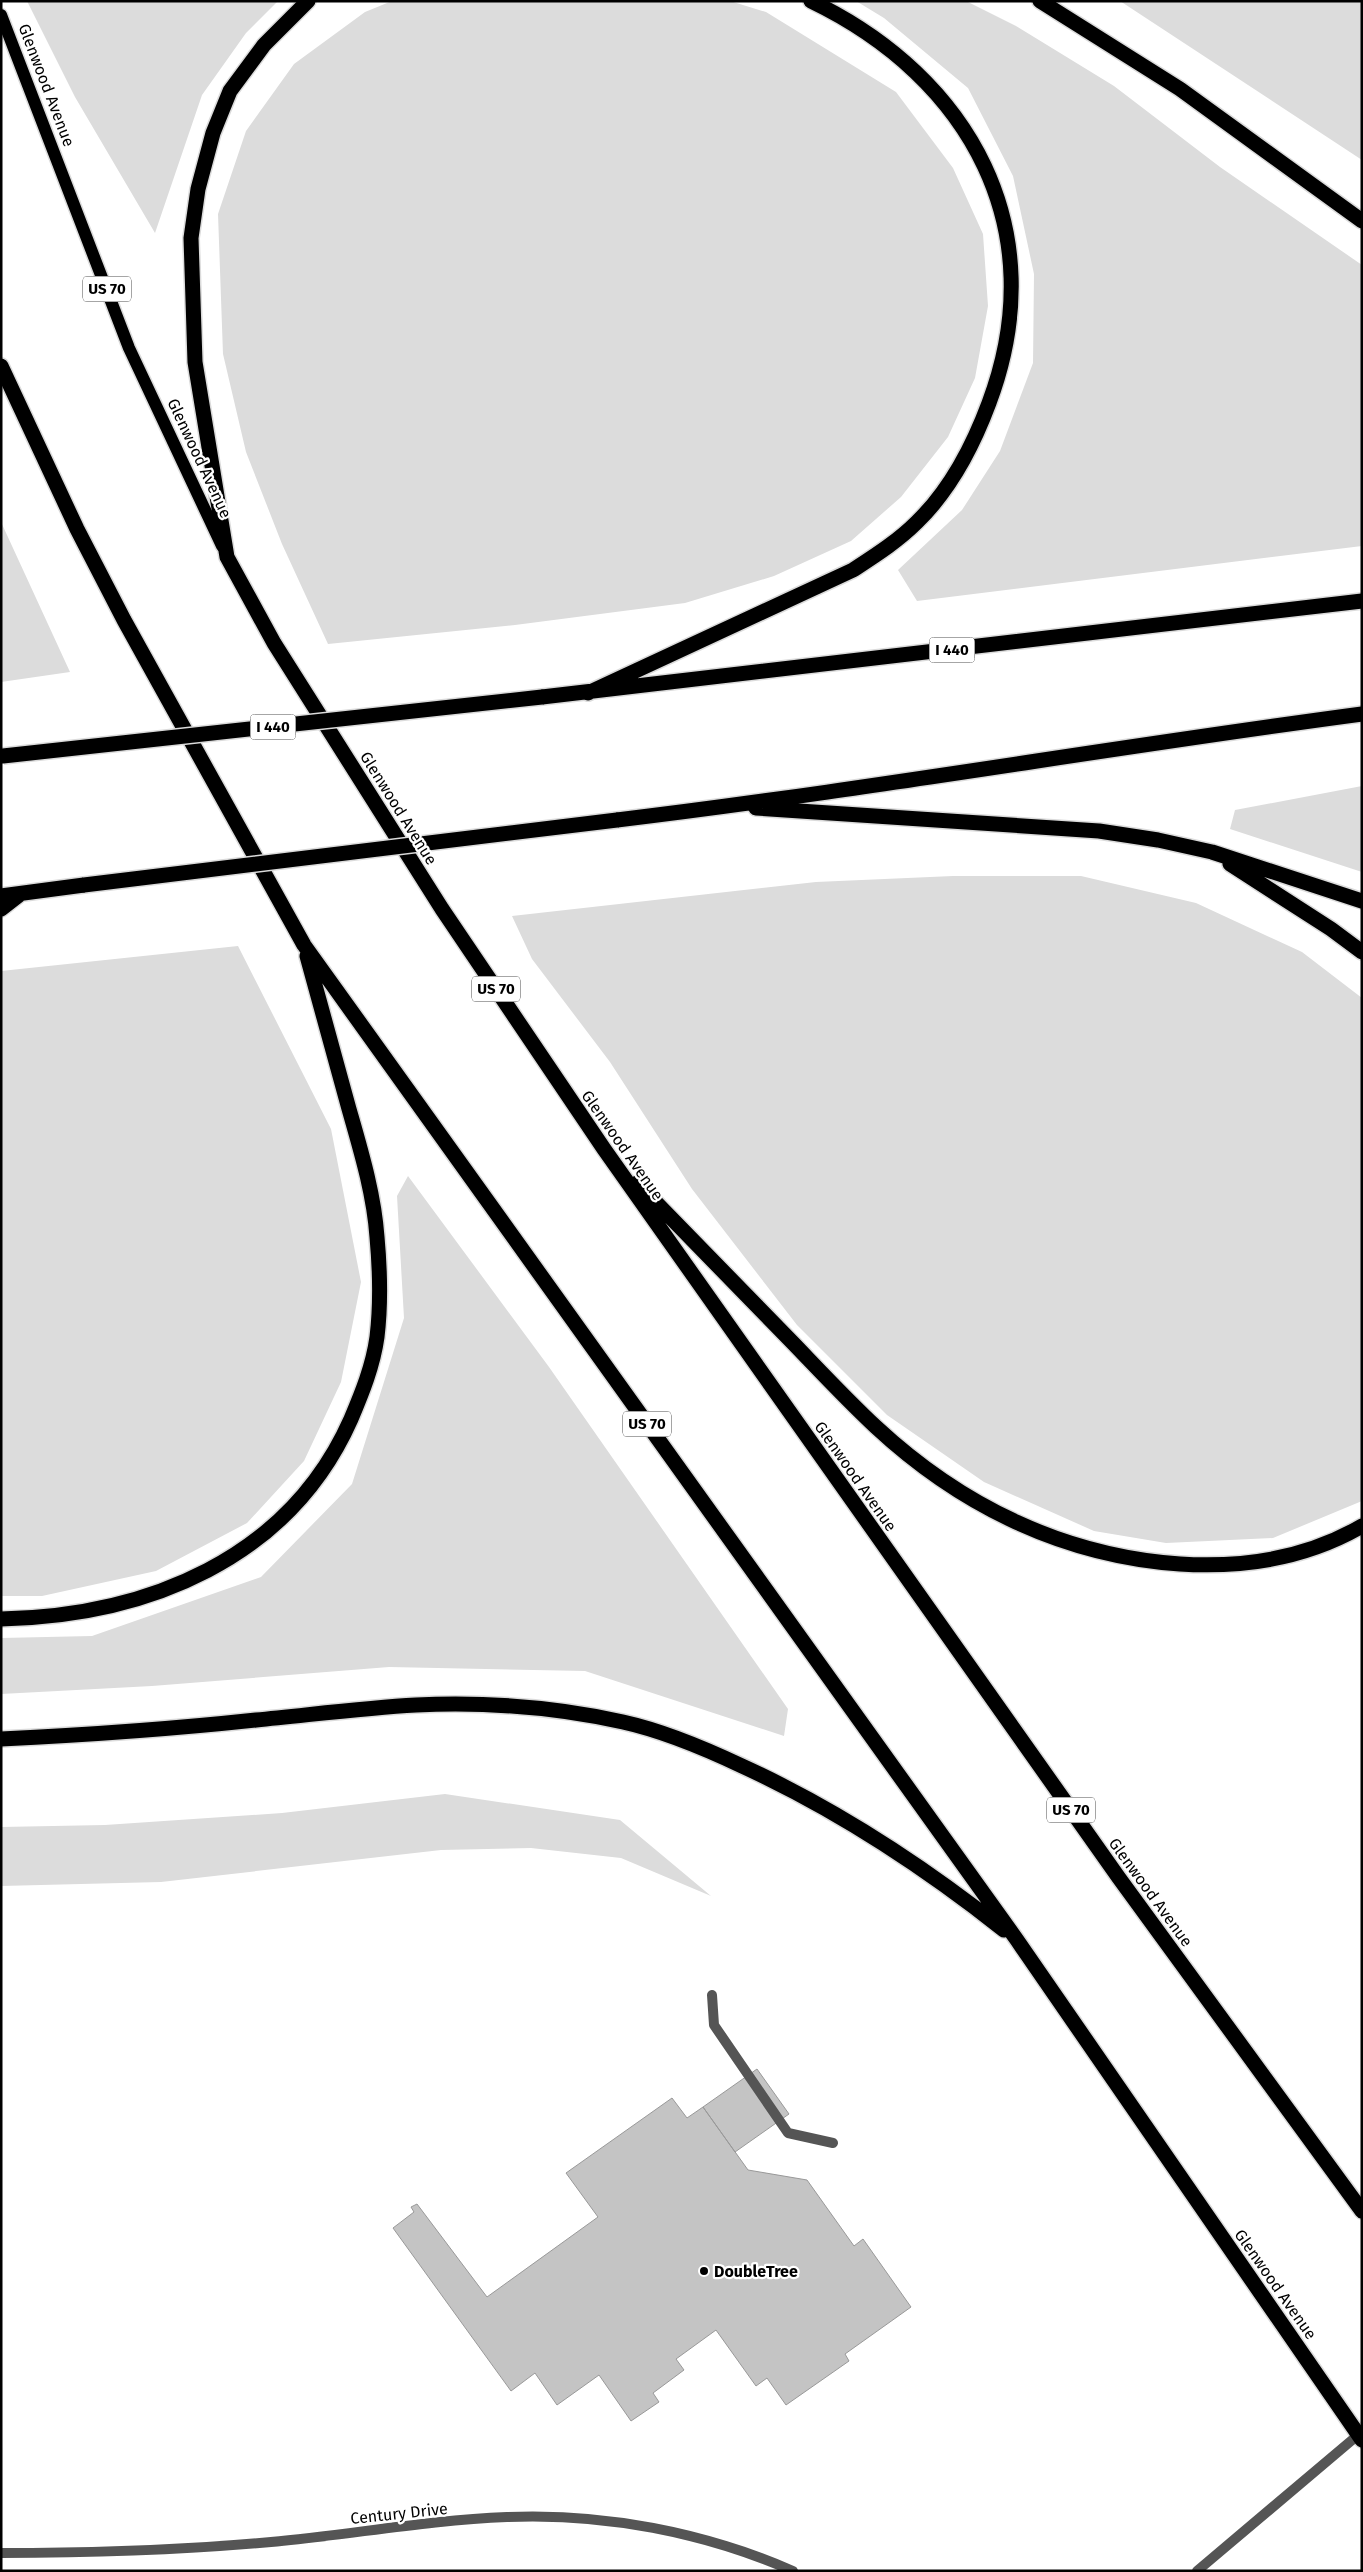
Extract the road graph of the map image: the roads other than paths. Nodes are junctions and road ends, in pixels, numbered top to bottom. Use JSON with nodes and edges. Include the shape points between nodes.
{"nodes":[{"id":1,"x":308,"y":1,"type":"edge"},
{"id":2,"x":811,"y":1,"type":"edge"},
{"id":3,"x":1040,"y":1,"type":"edge"},
{"id":4,"x":1,"y":14,"type":"edge"},
{"id":5,"x":1362,"y":221,"type":"edge"},
{"id":6,"x":1,"y":366,"type":"edge"},
{"id":7,"x":227,"y":557,"type":"junction"},
{"id":8,"x":1362,"y":601,"type":"edge"},
{"id":9,"x":588,"y":693,"type":"junction"},
{"id":10,"x":1362,"y":714,"type":"edge"},
{"id":11,"x":2,"y":757,"type":"edge"},
{"id":12,"x":727,"y":806,"type":"junction"},
{"id":13,"x":1212,"y":852,"type":"junction"},
{"id":14,"x":20,"y":894,"type":"junction"},
{"id":15,"x":1,"y":896,"type":"edge"},
{"id":16,"x":1362,"y":901,"type":"edge"},
{"id":17,"x":1,"y":909,"type":"edge"},
{"id":18,"x":304,"y":945,"type":"junction"},
{"id":19,"x":1362,"y":952,"type":"edge"},
{"id":20,"x":604,"y":1149,"type":"junction"},
{"id":21,"x":1362,"y":1526,"type":"edge"},
{"id":22,"x":1,"y":1619,"type":"edge"},
{"id":23,"x":1,"y":1739,"type":"edge"},
{"id":24,"x":1017,"y":1940,"type":"junction"},
{"id":25,"x":712,"y":1994,"type":"dead end"},
{"id":26,"x":833,"y":2143,"type":"dead end"},
{"id":27,"x":1362,"y":2211,"type":"edge"},
{"id":28,"x":1360,"y":2437,"type":"edge"},
{"id":29,"x":1,"y":2553,"type":"edge"},
{"id":30,"x":793,"y":2571,"type":"edge"},
{"id":31,"x":1197,"y":2571,"type":"edge"}],
"edges":[{"from":1,"to":7,"type":"highway","via":[[264,44],[230,91],[213,133],[198,189],[191,238],[195,362]]},
{"from":2,"to":9,"type":"highway","via":[[860,28],[907,63],[940,95],[967,132],[986,168],[1000,204],[1009,242],[1012,288],[1009,334],[995,388],[977,436],[951,480],[918,522],[891,545],[854,570]]},
{"from":3,"to":5,"type":"highway","via":[[1180,89]]},
{"from":4,"to":7,"type":"main road","name":"Glenwood Avenue","number":"US 70","via":[[129,348]]},
{"from":6,"to":18,"type":"highway","name":"Glenwood Avenue","number":"US 70","via":[[77,529],[124,620]]},
{"from":7,"to":20,"type":"highway","name":"Glenwood Avenue","number":"US 70","via":[[274,643],[442,909]]},
{"from":8,"to":9,"type":"highway","number":"I 440"},
{"from":9,"to":11,"type":"highway","number":"I 440","bridge":true},
{"from":10,"to":12,"type":"highway"},
{"from":12,"to":13,"type":"highway","via":[[1099,831]]},
{"from":12,"to":14,"type":"highway","bridge":true},
{"from":13,"to":16,"type":"highway"},
{"from":13,"to":19,"type":"highway"},
{"from":14,"to":15,"type":"highway"},
{"from":14,"to":17,"type":"highway"},
{"from":18,"to":22,"type":"highway","via":[[369,1183],[377,1236],[380,1288],[377,1337],[369,1371],[346,1431],[316,1482],[287,1514],[253,1544],[219,1564],[151,1594],[115,1604]]},
{"from":18,"to":24,"type":"highway","name":"Glenwood Avenue","number":"US 70"},
{"from":20,"to":21,"type":"highway","via":[[876,1427],[923,1468],[969,1500],[1029,1529],[1092,1550],[1204,1566],[1257,1562],[1309,1550]]},
{"from":20,"to":27,"type":"highway","name":"Glenwood Avenue","number":"US 70","via":[[1119,1878]]},
{"from":23,"to":24,"type":"highway","via":[[95,1734],[416,1705],[488,1706],[624,1722],[695,1744],[770,1778],[943,1882]]},
{"from":24,"to":28,"type":"highway","name":"Glenwood Avenue","number":"US 70"},
{"from":25,"to":26,"type":"street","via":[[714,2026],[788,2133]]},
{"from":28,"to":31,"type":"street"},
{"from":29,"to":30,"type":"street","name":"Century Drive","via":[[74,2553],[271,2542],[507,2517],[596,2519],[683,2533]]}]}
